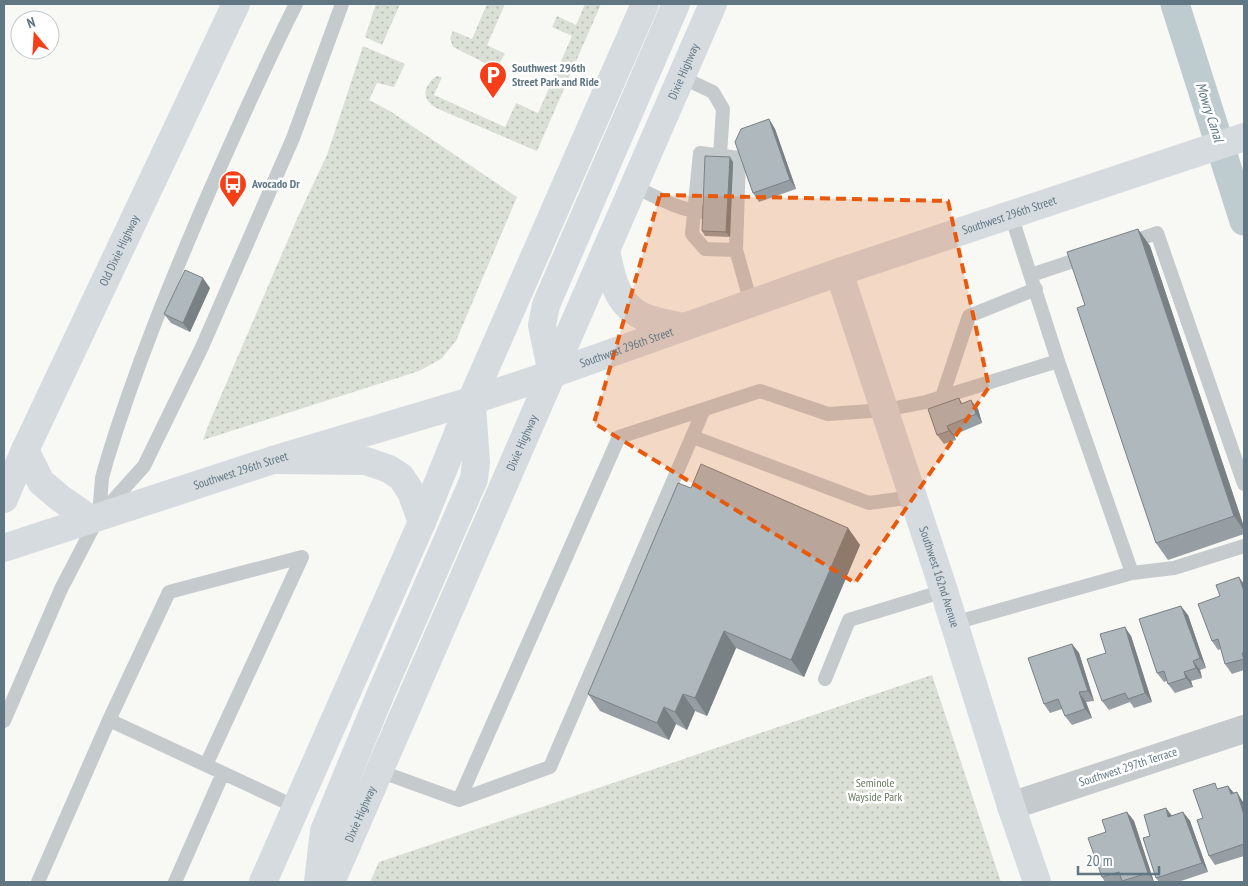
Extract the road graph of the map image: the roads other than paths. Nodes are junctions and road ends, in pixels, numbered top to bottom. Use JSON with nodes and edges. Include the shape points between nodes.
{"nodes":[{"id":1,"x":296,"y":4,"type":"edge"},
{"id":2,"x":342,"y":4,"type":"edge"},
{"id":3,"x":645,"y":4,"type":"edge"},
{"id":4,"x":676,"y":4,"type":"edge"},
{"id":5,"x":713,"y":4,"type":"edge"},
{"id":6,"x":231,"y":6,"type":"edge"},
{"id":7,"x":681,"y":77,"type":"junction"},
{"id":8,"x":1244,"y":137,"type":"edge"},
{"id":9,"x":720,"y":155,"type":"junction"},
{"id":10,"x":633,"y":186,"type":"junction"},
{"id":11,"x":700,"y":212,"type":"junction"},
{"id":12,"x":1011,"y":215,"type":"junction"},
{"id":13,"x":606,"y":250,"type":"junction"},
{"id":14,"x":736,"y":250,"type":"junction"},
{"id":15,"x":839,"y":272,"type":"junction"},
{"id":16,"x":1031,"y":275,"type":"junction"},
{"id":17,"x":1036,"y":290,"type":"junction"},
{"id":18,"x":751,"y":303,"type":"junction"},
{"id":19,"x":684,"y":327,"type":"junction"},
{"id":20,"x":1058,"y":360,"type":"junction"},
{"id":21,"x":552,"y":374,"type":"junction"},
{"id":22,"x":942,"y":397,"type":"junction"},
{"id":23,"x":471,"y":401,"type":"junction"},
{"id":24,"x":704,"y":409,"type":"junction"},
{"id":25,"x":885,"y":410,"type":"junction"},
{"id":26,"x":693,"y":437,"type":"junction"},
{"id":27,"x":25,"y":450,"type":"junction"},
{"id":28,"x":272,"y":460,"type":"junction"},
{"id":29,"x":1244,"y":484,"type":"edge"},
{"id":30,"x":913,"y":497,"type":"junction"},
{"id":31,"x":4,"y":499,"type":"edge"},
{"id":32,"x":94,"y":518,"type":"junction"},
{"id":33,"x":422,"y":522,"type":"junction"},
{"id":34,"x":1244,"y":546,"type":"edge"},
{"id":35,"x":4,"y":548,"type":"edge"},
{"id":36,"x":1132,"y":573,"type":"junction"},
{"id":37,"x":944,"y":590,"type":"junction"},
{"id":38,"x":954,"y":623,"type":"junction"},
{"id":39,"x":825,"y":679,"type":"dead end"},
{"id":40,"x":109,"y":720,"type":"junction"},
{"id":41,"x":4,"y":721,"type":"edge"},
{"id":42,"x":1244,"y":728,"type":"edge"},
{"id":43,"x":206,"y":765,"type":"junction"},
{"id":44,"x":379,"y":771,"type":"junction"},
{"id":45,"x":223,"y":773,"type":"junction"},
{"id":46,"x":459,"y":800,"type":"junction"},
{"id":47,"x":1011,"y":806,"type":"junction"},
{"id":48,"x":296,"y":807,"type":"junction"},
{"id":49,"x":38,"y":882,"type":"edge"},
{"id":50,"x":175,"y":882,"type":"edge"},
{"id":51,"x":263,"y":882,"type":"edge"},
{"id":52,"x":318,"y":882,"type":"edge"},
{"id":53,"x":331,"y":882,"type":"edge"},
{"id":54,"x":1037,"y":882,"type":"edge"}],
"edges":[{"from":1,"to":32,"type":"lane","via":[[243,114],[160,308],[107,460]]},
{"from":2,"to":32,"type":"lane","via":[[293,138],[199,354],[144,466]]},
{"from":3,"to":23,"type":"main road"},
{"from":4,"to":21,"type":"main road","via":[[546,305],[542,325]]},
{"from":5,"to":7,"type":"main road","name":"Dixie Highway"},
{"from":6,"to":27,"type":"main road","name":"Old Dixie Highway"},
{"from":7,"to":9,"type":"lane","via":[[713,92],[723,109]]},
{"from":7,"to":10,"type":"main road","name":"Dixie Highway"},
{"from":8,"to":12,"type":"main road","name":"Southwest 296th Street"},
{"from":9,"to":11,"type":"lane","via":[[700,153]]},
{"from":9,"to":14,"type":"lane","via":[[739,158],[735,185]]},
{"from":10,"to":11,"type":"lane"},
{"from":10,"to":13,"type":"main road","name":"Dixie Highway"},
{"from":11,"to":14,"type":"lane","via":[[692,234],[705,249]]},
{"from":12,"to":15,"type":"main road","name":"Southwest 296th Street"},
{"from":12,"to":16,"type":"lane"},
{"from":13,"to":19,"type":"main road","via":[[611,275],[624,303],[643,317]]},
{"from":13,"to":21,"type":"main road","name":"Dixie Highway"},
{"from":14,"to":18,"type":"lane"},
{"from":15,"to":18,"type":"main road","name":"Southwest 296th Street"},
{"from":15,"to":25,"type":"main road","name":"Southwest 162nd Avenue"},
{"from":16,"to":17,"type":"lane"},
{"from":16,"to":29,"type":"lane","via":[[1158,233]]},
{"from":17,"to":20,"type":"lane"},
{"from":17,"to":22,"type":"lane","via":[[969,316]]},
{"from":18,"to":19,"type":"main road","name":"Southwest 296th Street"},
{"from":19,"to":21,"type":"main road","name":"Southwest 296th Street"},
{"from":20,"to":22,"type":"lane"},
{"from":20,"to":36,"type":"lane"},
{"from":21,"to":23,"type":"main road","name":"Southwest 296th Street"},
{"from":21,"to":44,"type":"main road","name":"Dixie Highway"},
{"from":22,"to":25,"type":"lane"},
{"from":23,"to":28,"type":"main road","name":"Southwest 296th Street"},
{"from":23,"to":33,"type":"main road"},
{"from":23,"to":52,"type":"main road","via":[[476,462],[474,479],[324,831]]},
{"from":24,"to":25,"type":"lane","via":[[760,391],[828,414]]},
{"from":24,"to":26,"type":"lane"},
{"from":24,"to":46,"type":"lane","via":[[619,438]]},
{"from":25,"to":30,"type":"main road","name":"Southwest 162nd Avenue"},
{"from":26,"to":30,"type":"lane","via":[[869,503]]},
{"from":26,"to":46,"type":"lane","via":[[550,767]]},
{"from":27,"to":31,"type":"main road","name":"Old Dixie Highway"},
{"from":27,"to":32,"type":"main road","via":[[41,482],[60,498]]},
{"from":28,"to":32,"type":"main road","name":"Southwest 296th Street"},
{"from":28,"to":33,"type":"main road","via":[[366,461],[389,469],[401,477],[411,492]]},
{"from":30,"to":37,"type":"main road","name":"Southwest 162nd Avenue"},
{"from":32,"to":35,"type":"main road","name":"Southwest 296th Street"},
{"from":32,"to":41,"type":"lane"},
{"from":33,"to":48,"type":"main road"},
{"from":34,"to":36,"type":"lane","via":[[1174,568]]},
{"from":36,"to":38,"type":"lane"},
{"from":37,"to":38,"type":"main road","name":"Southwest 162nd Avenue"},
{"from":37,"to":39,"type":"lane","via":[[848,620]]},
{"from":38,"to":47,"type":"main road","name":"Southwest 162nd Avenue"},
{"from":40,"to":43,"type":"lane"},
{"from":40,"to":43,"type":"lane","via":[[169,592],[302,557]]},
{"from":40,"to":49,"type":"lane"},
{"from":42,"to":47,"type":"street","name":"Southwest 297th Terrace"},
{"from":43,"to":45,"type":"lane"},
{"from":44,"to":46,"type":"lane"},
{"from":44,"to":53,"type":"main road","name":"Dixie Highway"},
{"from":45,"to":48,"type":"lane"},
{"from":45,"to":50,"type":"lane"},
{"from":47,"to":54,"type":"main road","name":"Southwest 162nd Avenue"},
{"from":48,"to":51,"type":"main road"}]}
